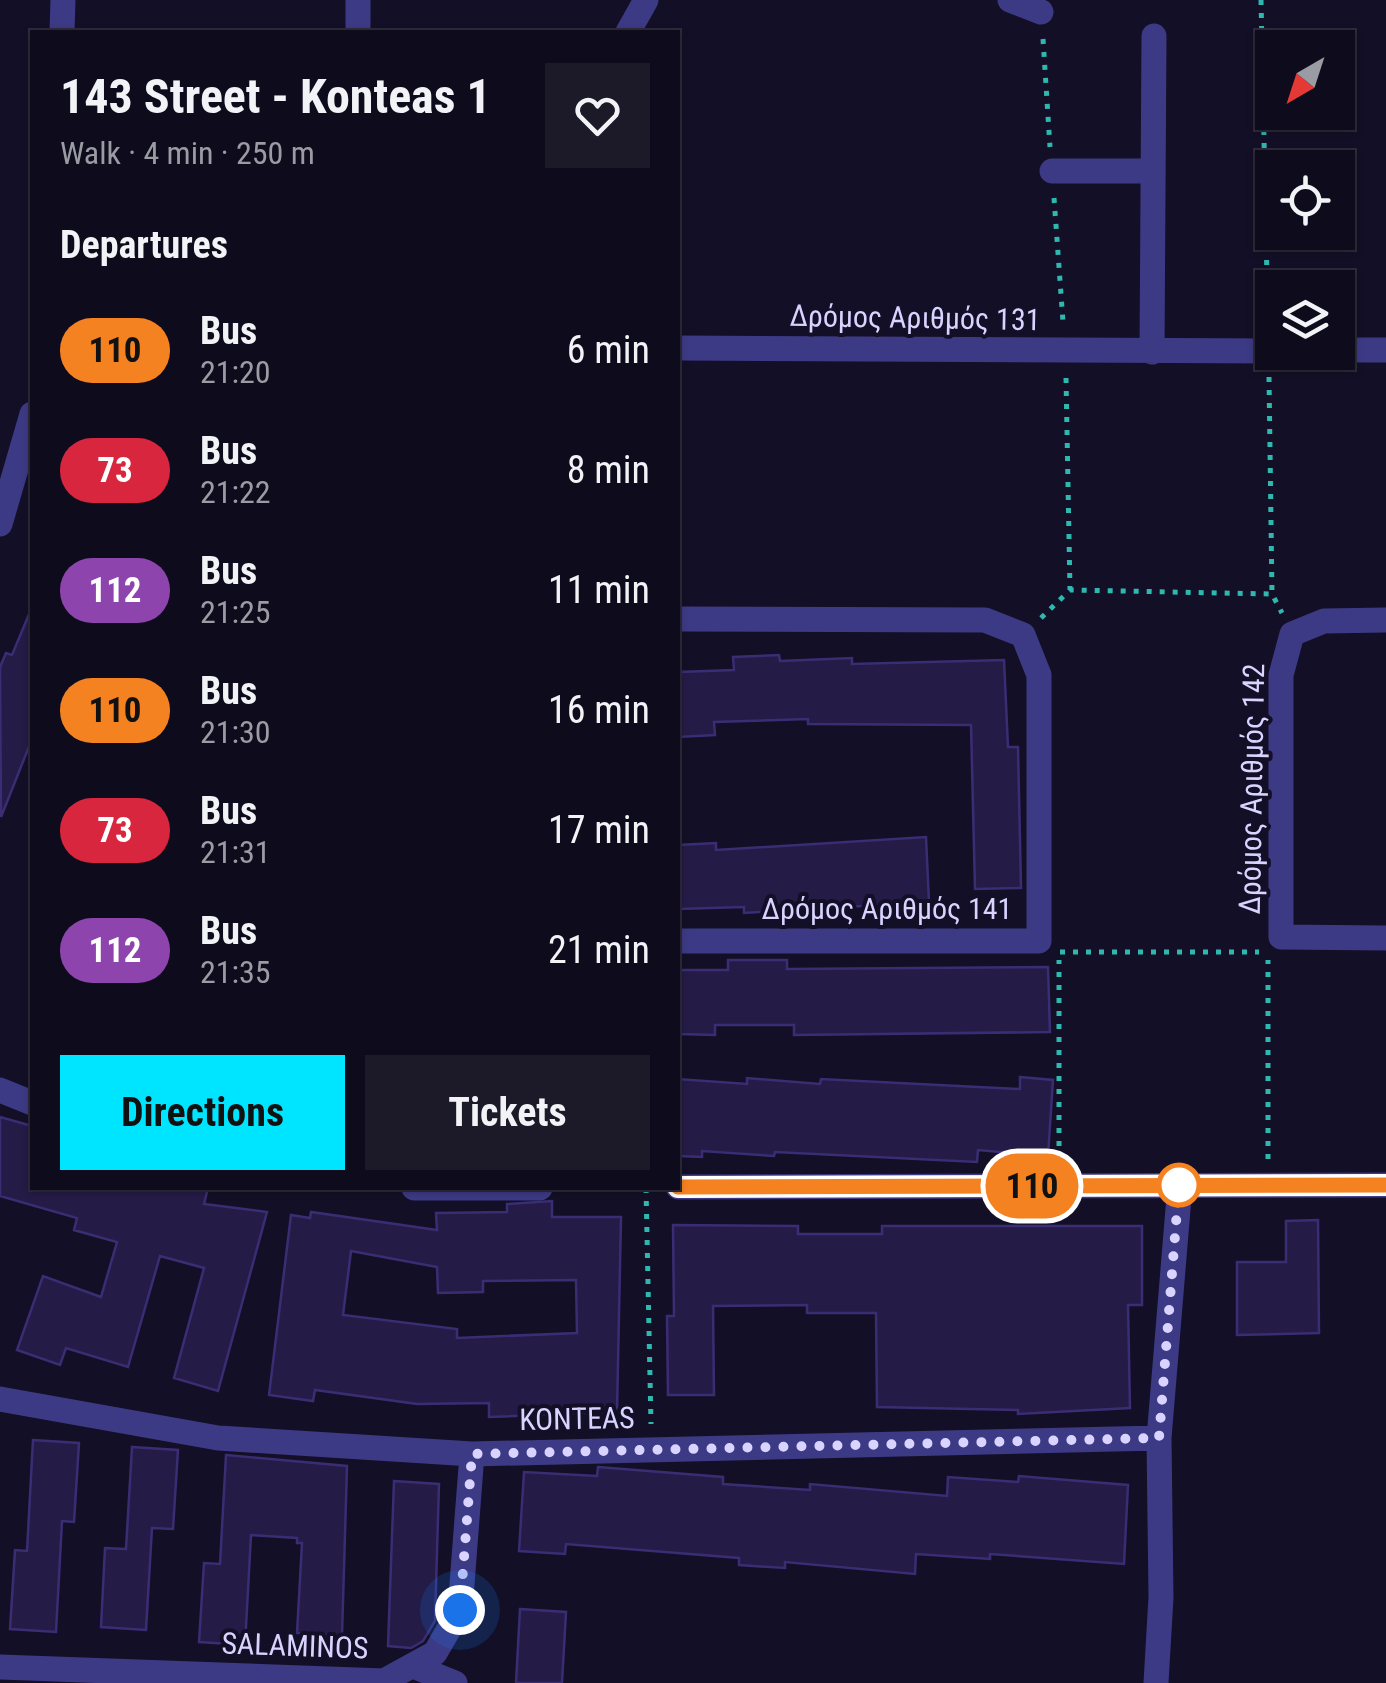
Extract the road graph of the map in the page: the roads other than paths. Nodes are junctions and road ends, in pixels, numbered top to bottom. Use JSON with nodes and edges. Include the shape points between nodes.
{"nodes":[{"id":1,"x":63,"y":0,"type":"edge"},
{"id":2,"x":358,"y":0,"type":"edge"},
{"id":3,"x":646,"y":0,"type":"edge"},
{"id":4,"x":1010,"y":0,"type":"edge"},
{"id":5,"x":1041,"y":12,"type":"road end"},
{"id":6,"x":62,"y":30,"type":"edge"},
{"id":7,"x":358,"y":30,"type":"edge"},
{"id":8,"x":629,"y":30,"type":"edge"},
{"id":9,"x":1154,"y":36,"type":"dead end"},
{"id":10,"x":1052,"y":171,"type":"road end"},
{"id":11,"x":1152,"y":171,"type":"junction"},
{"id":12,"x":680,"y":348,"type":"edge"},
{"id":13,"x":1355,"y":350,"type":"edge"},
{"id":14,"x":1386,"y":350,"type":"edge"},
{"id":15,"x":1255,"y":351,"type":"edge"},
{"id":16,"x":1152,"y":352,"type":"junction"},
{"id":17,"x":30,"y":421,"type":"edge"},
{"id":18,"x":0,"y":524,"type":"edge"},
{"id":19,"x":680,"y":619,"type":"edge"},
{"id":20,"x":1386,"y":620,"type":"edge"},
{"id":21,"x":1386,"y":938,"type":"edge"},
{"id":22,"x":680,"y":941,"type":"edge"},
{"id":23,"x":0,"y":1090,"type":"edge"},
{"id":24,"x":30,"y":1101,"type":"edge"},
{"id":25,"x":1180,"y":1185,"type":"junction"},
{"id":26,"x":1386,"y":1185,"type":"edge"},
{"id":27,"x":680,"y":1187,"type":"edge"},
{"id":28,"x":0,"y":1399,"type":"edge"},
{"id":29,"x":1159,"y":1438,"type":"junction"},
{"id":30,"x":472,"y":1454,"type":"junction"},
{"id":31,"x":412,"y":1666,"type":"junction"},
{"id":32,"x":0,"y":1667,"type":"edge"},
{"id":33,"x":456,"y":1683,"type":"edge"},
{"id":34,"x":1156,"y":1683,"type":"edge"}],
"edges":[{"from":1,"to":6,"type":"street"},
{"from":2,"to":7,"type":"street"},
{"from":3,"to":8,"type":"street"},
{"from":4,"to":5,"type":"street"},
{"from":9,"to":11,"type":"street"},
{"from":10,"to":11,"type":"street"},
{"from":11,"to":16,"type":"street"},
{"from":12,"to":16,"type":"street","name":"Δρόμος Αριθμός 131"},
{"from":13,"to":14,"type":"street"},
{"from":15,"to":16,"type":"street","name":"Δρόμος Αριθμός 131"},
{"from":17,"to":18,"type":"street"},
{"from":19,"to":22,"type":"street","name":"Δρόμος Αριθμός 141","via":[[985,620],[1024,634],[1039,675],[1049,946]]},
{"from":20,"to":21,"type":"street","name":"Δρόμος Αριθμός 142","via":[[1324,621],[1292,634],[1280,674],[1281,937]]},
{"from":23,"to":24,"type":"street"},
{"from":25,"to":26,"type":"street"},
{"from":25,"to":27,"type":"street"},
{"from":25,"to":29,"type":"street"},
{"from":28,"to":30,"type":"street","name":"KONTEAS","via":[[218,1438]]},
{"from":29,"to":30,"type":"street","name":"KONTEAS"},
{"from":29,"to":34,"type":"street"},
{"from":30,"to":31,"type":"street","name":"SALAMINOS","via":[[460,1610],[435,1653]]},
{"from":31,"to":32,"type":"street","name":"SALAMINOS","via":[[384,1682]]},
{"from":31,"to":33,"type":"street"}]}
